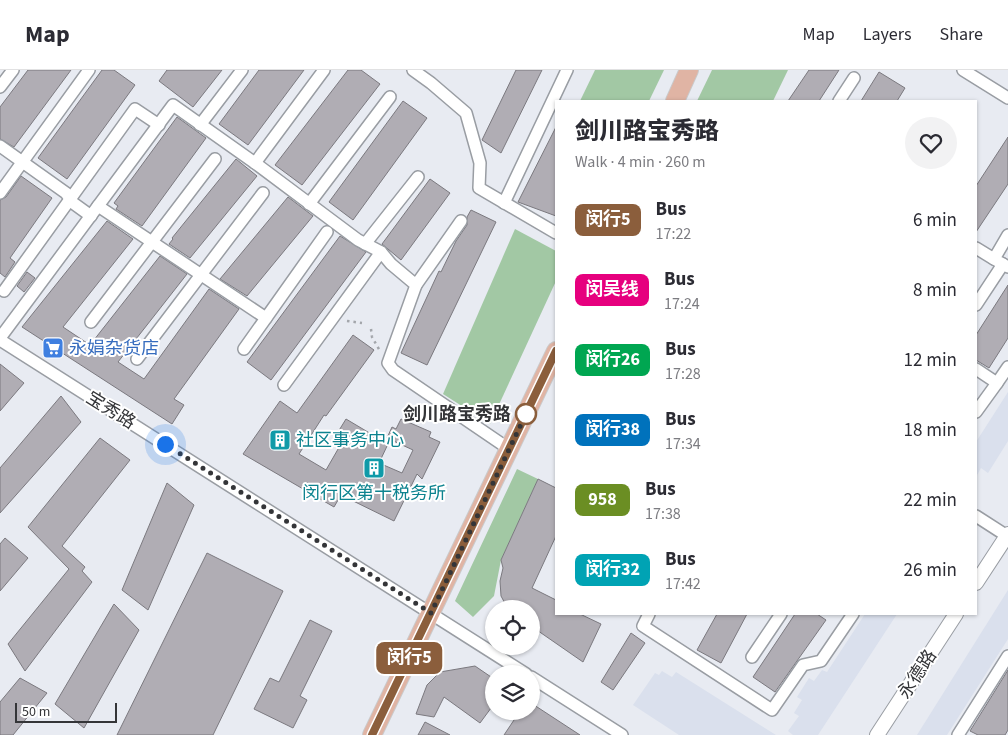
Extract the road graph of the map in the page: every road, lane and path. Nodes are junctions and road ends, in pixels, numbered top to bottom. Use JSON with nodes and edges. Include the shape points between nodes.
{"nodes":[{"id":1,"x":13,"y":70,"type":"edge"},
{"id":2,"x":89,"y":70,"type":"edge"},
{"id":3,"x":242,"y":70,"type":"edge"},
{"id":4,"x":324,"y":70,"type":"edge"},
{"id":5,"x":412,"y":70,"type":"edge"},
{"id":6,"x":567,"y":70,"type":"edge"},
{"id":7,"x":689,"y":70,"type":"edge"},
{"id":8,"x":963,"y":70,"type":"edge"},
{"id":9,"x":854,"y":78,"type":"dead end"},
{"id":10,"x":0,"y":87,"type":"edge"},
{"id":11,"x":390,"y":97,"type":"dead end"},
{"id":12,"x":1008,"y":98,"type":"edge"},
{"id":13,"x":674,"y":100,"type":"edge"},
{"id":14,"x":840,"y":100,"type":"edge"},
{"id":15,"x":159,"y":124,"type":"junction"},
{"id":16,"x":200,"y":125,"type":"junction"},
{"id":17,"x":0,"y":146,"type":"edge"},
{"id":18,"x":215,"y":158,"type":"dead end"},
{"id":19,"x":23,"y":162,"type":"junction"},
{"id":20,"x":255,"y":162,"type":"junction"},
{"id":21,"x":418,"y":177,"type":"dead end"},
{"id":22,"x":0,"y":193,"type":"edge"},
{"id":23,"x":263,"y":193,"type":"dead end"},
{"id":24,"x":71,"y":198,"type":"junction"},
{"id":25,"x":504,"y":203,"type":"junction"},
{"id":26,"x":309,"y":204,"type":"junction"},
{"id":27,"x":94,"y":211,"type":"junction"},
{"id":28,"x":461,"y":221,"type":"dead end"},
{"id":29,"x":327,"y":232,"type":"dead end"},
{"id":30,"x":555,"y":232,"type":"edge"},
{"id":31,"x":1008,"y":235,"type":"edge"},
{"id":32,"x":151,"y":242,"type":"junction"},
{"id":33,"x":365,"y":244,"type":"junction"},
{"id":34,"x":977,"y":249,"type":"edge"},
{"id":35,"x":381,"y":252,"type":"junction"},
{"id":36,"x":1002,"y":263,"type":"edge"},
{"id":37,"x":200,"y":276,"type":"junction"},
{"id":38,"x":416,"y":285,"type":"junction"},
{"id":39,"x":4,"y":291,"type":"dead end"},
{"id":40,"x":977,"y":303,"type":"edge"},
{"id":41,"x":266,"y":318,"type":"junction"},
{"id":42,"x":92,"y":322,"type":"dead end"},
{"id":43,"x":371,"y":329,"type":"dead end"},
{"id":44,"x":0,"y":339,"type":"edge"},
{"id":45,"x":244,"y":349,"type":"dead end"},
{"id":46,"x":555,"y":353,"type":"edge"},
{"id":47,"x":136,"y":359,"type":"dead end"},
{"id":48,"x":388,"y":363,"type":"junction"},
{"id":49,"x":1008,"y":367,"type":"edge"},
{"id":50,"x":977,"y":370,"type":"edge"},
{"id":51,"x":997,"y":384,"type":"junction"},
{"id":52,"x":284,"y":385,"type":"dead end"},
{"id":53,"x":977,"y":411,"type":"edge"},
{"id":54,"x":509,"y":449,"type":"junction"},
{"id":55,"x":977,"y":517,"type":"edge"},
{"id":56,"x":1006,"y":541,"type":"edge"},
{"id":57,"x":977,"y":582,"type":"edge"},
{"id":58,"x":431,"y":613,"type":"junction"},
{"id":59,"x":648,"y":615,"type":"edge"},
{"id":60,"x":780,"y":615,"type":"edge"},
{"id":61,"x":850,"y":615,"type":"edge"},
{"id":62,"x":955,"y":615,"type":"edge"},
{"id":63,"x":1008,"y":656,"type":"edge"},
{"id":64,"x":752,"y":657,"type":"dead end"},
{"id":65,"x":512,"y":665,"type":"edge"},
{"id":66,"x":540,"y":683,"type":"edge"},
{"id":67,"x":372,"y":735,"type":"edge"},
{"id":68,"x":622,"y":735,"type":"edge"},
{"id":69,"x":877,"y":735,"type":"edge"},
{"id":70,"x":958,"y":735,"type":"edge"}],
"edges":[{"from":1,"to":10,"type":"street"},
{"from":2,"to":19,"type":"street"},
{"from":3,"to":16,"type":"street"},
{"from":4,"to":20,"type":"street"},
{"from":5,"to":25,"type":"street","via":[[466,113],[480,163],[480,188]]},
{"from":6,"to":25,"type":"street"},
{"from":7,"to":13,"type":"main road"},
{"from":8,"to":12,"type":"street"},
{"from":9,"to":14,"type":"street"},
{"from":11,"to":26,"type":"street"},
{"from":15,"to":16,"type":"street","via":[[173,105]]},
{"from":15,"to":24,"type":"street","via":[[135,109]]},
{"from":15,"to":27,"type":"street"},
{"from":16,"to":20,"type":"street"},
{"from":17,"to":19,"type":"street"},
{"from":18,"to":32,"type":"street"},
{"from":19,"to":22,"type":"street"},
{"from":19,"to":24,"type":"street"},
{"from":20,"to":26,"type":"street"},
{"from":21,"to":33,"type":"street"},
{"from":23,"to":37,"type":"street"},
{"from":24,"to":27,"type":"street"},
{"from":24,"to":39,"type":"street"},
{"from":25,"to":30,"type":"street"},
{"from":26,"to":33,"type":"street"},
{"from":27,"to":32,"type":"street"},
{"from":27,"to":44,"type":"street"},
{"from":28,"to":38,"type":"street"},
{"from":29,"to":41,"type":"street"},
{"from":31,"to":36,"type":"street"},
{"from":32,"to":37,"type":"street"},
{"from":32,"to":42,"type":"street"},
{"from":33,"to":35,"type":"street"},
{"from":34,"to":36,"type":"street"},
{"from":35,"to":38,"type":"street"},
{"from":35,"to":52,"type":"street"},
{"from":36,"to":40,"type":"street"},
{"from":37,"to":41,"type":"street"},
{"from":37,"to":47,"type":"street"},
{"from":38,"to":48,"type":"street"},
{"from":41,"to":45,"type":"street"},
{"from":43,"to":48,"type":"path","via":[[372,337]]},
{"from":44,"to":58,"type":"street","name":"宝秀路"},
{"from":46,"to":54,"type":"main road"},
{"from":48,"to":54,"type":"street","via":[[393,370]]},
{"from":49,"to":51,"type":"street"},
{"from":50,"to":51,"type":"street"},
{"from":51,"to":53,"type":"street"},
{"from":54,"to":58,"type":"main road"},
{"from":55,"to":56,"type":"street"},
{"from":56,"to":57,"type":"street"},
{"from":58,"to":65,"type":"street","name":"宝秀路"},
{"from":58,"to":67,"type":"main road"},
{"from":59,"to":61,"type":"street","via":[[643,626],[772,710],[804,665],[821,660]]},
{"from":60,"to":64,"type":"street"},
{"from":62,"to":69,"type":"street","name":"永德路"},
{"from":63,"to":70,"type":"street"},
{"from":66,"to":68,"type":"street"}]}
